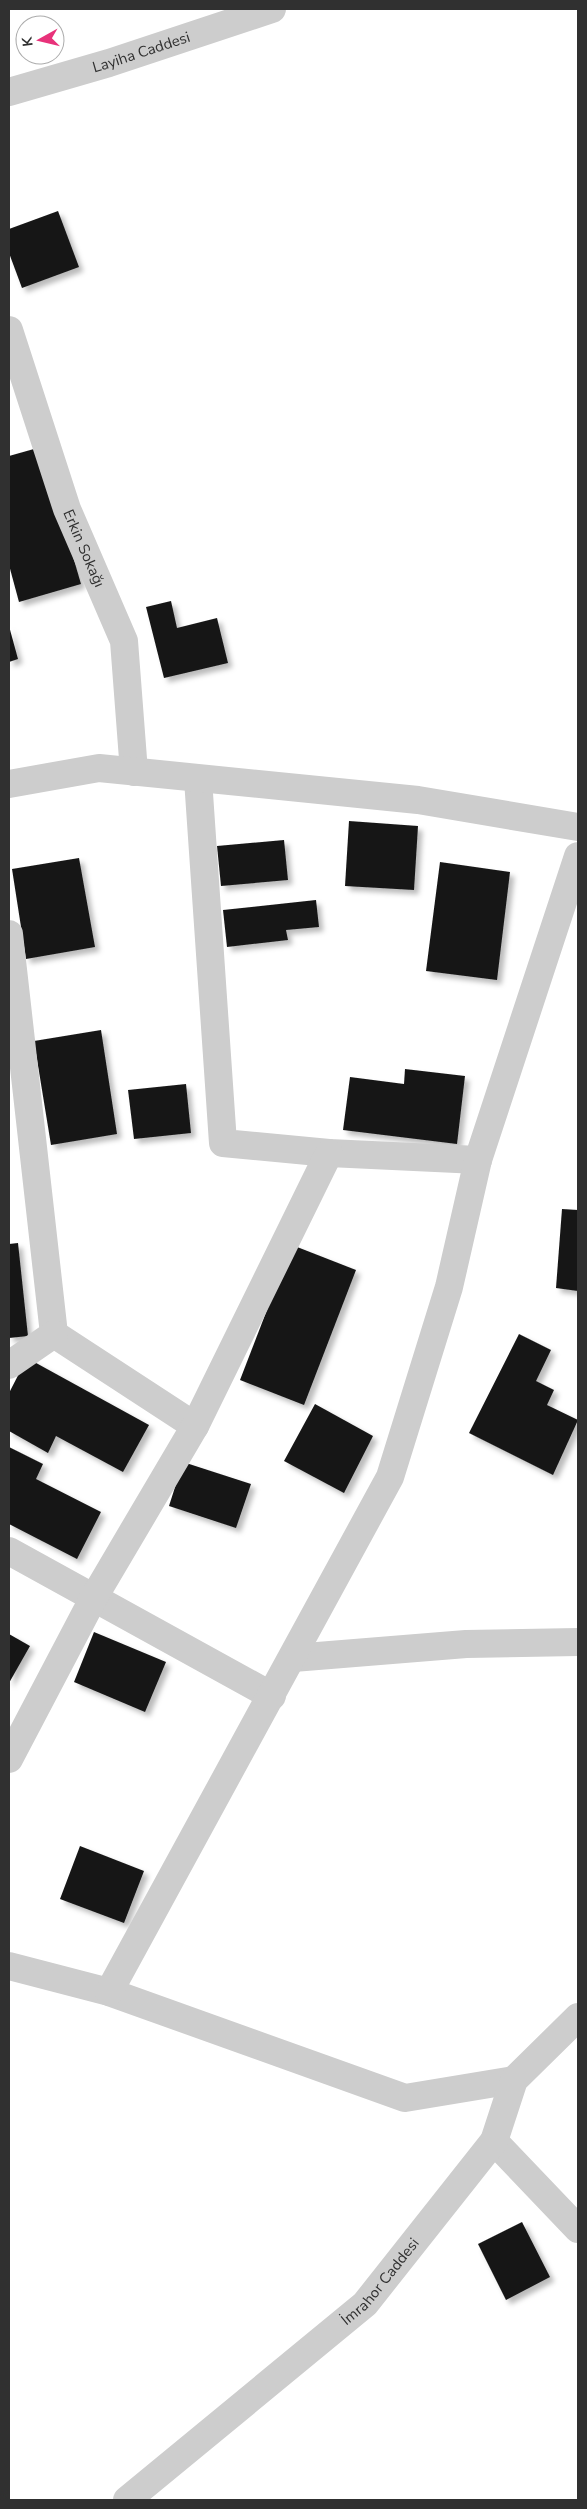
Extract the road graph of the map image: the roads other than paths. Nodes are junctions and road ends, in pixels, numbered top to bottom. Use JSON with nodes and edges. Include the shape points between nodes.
{"nodes":[{"id":1,"x":272,"y":9,"type":"edge"},
{"id":2,"x":9,"y":92,"type":"edge"},
{"id":3,"x":9,"y":330,"type":"edge"},
{"id":4,"x":134,"y":772,"type":"junction"},
{"id":5,"x":198,"y":779,"type":"junction"},
{"id":6,"x":9,"y":784,"type":"edge"},
{"id":7,"x":578,"y":827,"type":"edge"},
{"id":8,"x":578,"y":856,"type":"edge"},
{"id":9,"x":9,"y":934,"type":"edge"},
{"id":10,"x":330,"y":1153,"type":"junction"},
{"id":11,"x":478,"y":1160,"type":"junction"},
{"id":12,"x":54,"y":1334,"type":"junction"},
{"id":13,"x":9,"y":1365,"type":"edge"},
{"id":14,"x":195,"y":1426,"type":"junction"},
{"id":15,"x":9,"y":1551,"type":"edge"},
{"id":16,"x":93,"y":1599,"type":"junction"},
{"id":17,"x":578,"y":1642,"type":"edge"},
{"id":18,"x":293,"y":1658,"type":"junction"},
{"id":19,"x":272,"y":1696,"type":"junction"},
{"id":20,"x":9,"y":1759,"type":"edge"},
{"id":21,"x":9,"y":1966,"type":"edge"},
{"id":22,"x":109,"y":1992,"type":"junction"},
{"id":23,"x":578,"y":2017,"type":"edge"},
{"id":24,"x":514,"y":2080,"type":"junction"},
{"id":25,"x":494,"y":2141,"type":"junction"},
{"id":26,"x":578,"y":2229,"type":"edge"},
{"id":27,"x":127,"y":2500,"type":"edge"}],
"edges":[{"from":1,"to":2,"type":"street","name":"Layiha Caddesi"},
{"from":3,"to":4,"type":"street","name":"Erkin Sokağı","via":[[66,509],[124,640]]},
{"from":4,"to":5,"type":"street"},
{"from":4,"to":6,"type":"street","via":[[99,768]]},
{"from":5,"to":7,"type":"street","via":[[418,800]]},
{"from":5,"to":10,"type":"street","via":[[223,1144]]},
{"from":8,"to":11,"type":"street"},
{"from":9,"to":12,"type":"street"},
{"from":10,"to":11,"type":"street"},
{"from":10,"to":14,"type":"street"},
{"from":11,"to":18,"type":"street","via":[[449,1287],[390,1477]]},
{"from":12,"to":13,"type":"street"},
{"from":12,"to":14,"type":"street"},
{"from":14,"to":16,"type":"street"},
{"from":15,"to":16,"type":"street"},
{"from":16,"to":19,"type":"street"},
{"from":16,"to":20,"type":"street"},
{"from":17,"to":18,"type":"street","via":[[466,1644]]},
{"from":18,"to":19,"type":"street"},
{"from":19,"to":22,"type":"street"},
{"from":21,"to":22,"type":"street"},
{"from":22,"to":24,"type":"street","via":[[405,2098]]},
{"from":23,"to":24,"type":"street","name":"İmrahor Caddesi"},
{"from":24,"to":25,"type":"street","name":"İmrahor Caddesi"},
{"from":25,"to":26,"type":"street"},
{"from":25,"to":27,"type":"street","name":"İmrahor Caddesi","via":[[365,2304]]}]}
